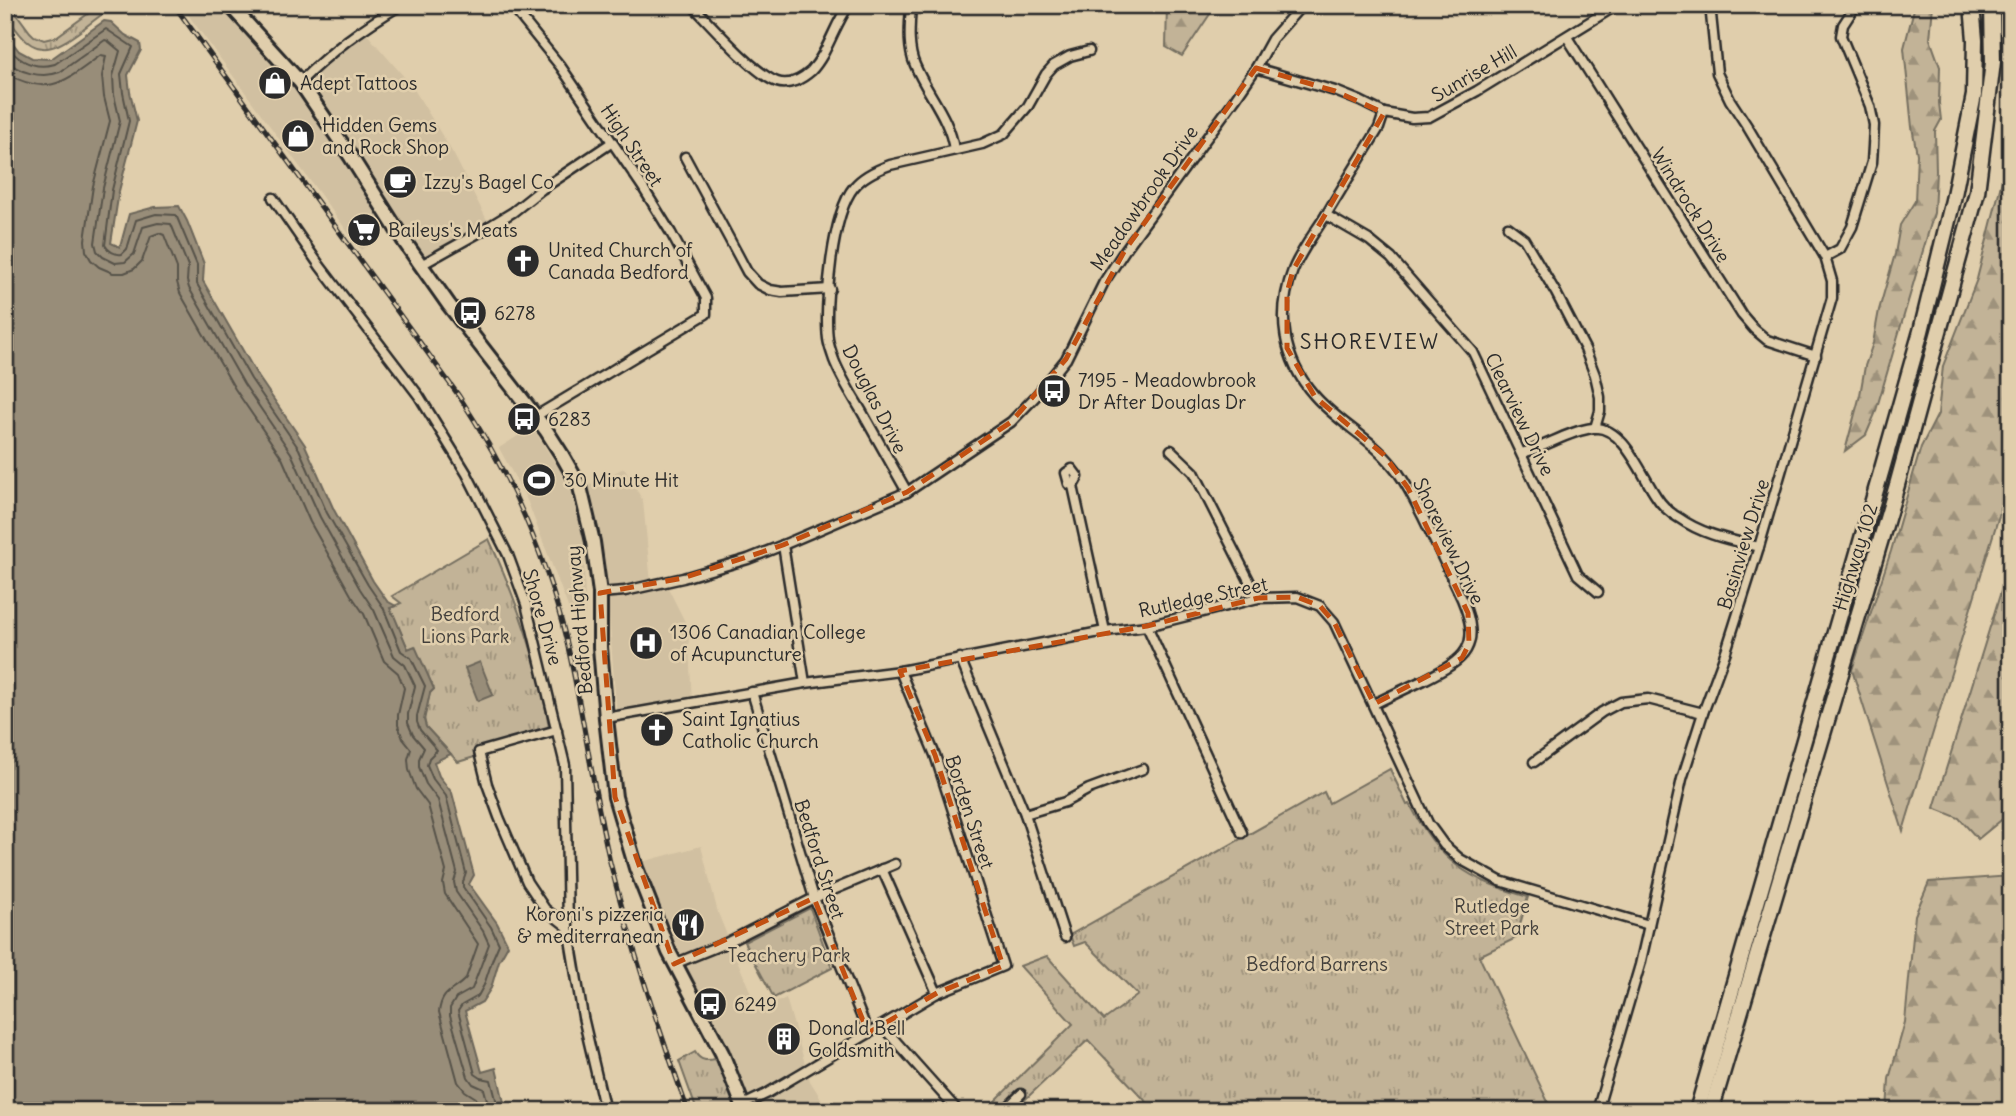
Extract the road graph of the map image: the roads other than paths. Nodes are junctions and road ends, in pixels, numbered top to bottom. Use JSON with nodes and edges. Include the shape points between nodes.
{"nodes":[{"id":1,"x":230,"y":5,"type":"edge"},
{"id":2,"x":401,"y":5,"type":"edge"},
{"id":3,"x":511,"y":5,"type":"edge"},
{"id":4,"x":692,"y":5,"type":"edge"},
{"id":5,"x":849,"y":5,"type":"edge"},
{"id":6,"x":912,"y":5,"type":"edge"},
{"id":7,"x":1303,"y":5,"type":"edge"},
{"id":8,"x":1617,"y":5,"type":"edge"},
{"id":9,"x":1710,"y":5,"type":"edge"},
{"id":10,"x":1856,"y":5,"type":"edge"},
{"id":11,"x":1972,"y":5,"type":"edge"},
{"id":12,"x":1992,"y":5,"type":"edge"},
{"id":13,"x":1567,"y":37,"type":"junction"},
{"id":14,"x":1089,"y":51,"type":"dead end"},
{"id":15,"x":1256,"y":68,"type":"junction"},
{"id":16,"x":300,"y":82,"type":"junction"},
{"id":17,"x":1384,"y":113,"type":"junction"},
{"id":18,"x":611,"y":143,"type":"junction"},
{"id":19,"x":954,"y":150,"type":"junction"},
{"id":20,"x":685,"y":157,"type":"dead end"},
{"id":21,"x":273,"y":198,"type":"dead end"},
{"id":22,"x":1326,"y":215,"type":"junction"},
{"id":23,"x":1508,"y":227,"type":"dead end"},
{"id":24,"x":1825,"y":257,"type":"junction"},
{"id":25,"x":421,"y":265,"type":"junction"},
{"id":26,"x":830,"y":289,"type":"junction"},
{"id":27,"x":1816,"y":356,"type":"junction"},
{"id":28,"x":536,"y":416,"type":"junction"},
{"id":29,"x":1595,"y":428,"type":"junction"},
{"id":30,"x":1171,"y":450,"type":"dead end"},
{"id":31,"x":1522,"y":453,"type":"junction"},
{"id":32,"x":1073,"y":486,"type":"dead end"},
{"id":33,"x":907,"y":492,"type":"junction"},
{"id":34,"x":783,"y":545,"type":"junction"},
{"id":35,"x":1759,"y":547,"type":"junction"},
{"id":36,"x":1598,"y":592,"type":"dead end"},
{"id":37,"x":600,"y":593,"type":"junction"},
{"id":38,"x":1258,"y":598,"type":"junction"},
{"id":39,"x":1147,"y":626,"type":"junction"},
{"id":40,"x":1105,"y":631,"type":"junction"},
{"id":41,"x":960,"y":658,"type":"junction"},
{"id":42,"x":900,"y":671,"type":"junction"},
{"id":43,"x":805,"y":683,"type":"junction"},
{"id":44,"x":752,"y":692,"type":"junction"},
{"id":45,"x":1374,"y":704,"type":"junction"},
{"id":46,"x":1703,"y":713,"type":"junction"},
{"id":47,"x":606,"y":718,"type":"junction"},
{"id":48,"x":557,"y":730,"type":"junction"},
{"id":49,"x":1534,"y":762,"type":"dead end"},
{"id":50,"x":1143,"y":769,"type":"dead end"},
{"id":51,"x":1025,"y":814,"type":"junction"},
{"id":52,"x":1242,"y":833,"type":"dead end"},
{"id":53,"x":895,"y":864,"type":"dead end"},
{"id":54,"x":882,"y":869,"type":"junction"},
{"id":55,"x":814,"y":898,"type":"junction"},
{"id":56,"x":1649,"y":925,"type":"junction"},
{"id":57,"x":568,"y":927,"type":"junction"},
{"id":58,"x":1065,"y":937,"type":"dead end"},
{"id":59,"x":674,"y":964,"type":"junction"},
{"id":60,"x":937,"y":993,"type":"junction"},
{"id":61,"x":882,"y":1026,"type":"junction"},
{"id":62,"x":868,"y":1033,"type":"junction"},
{"id":63,"x":1021,"y":1094,"type":"dead end"},
{"id":64,"x":744,"y":1108,"type":"edge"},
{"id":65,"x":605,"y":1111,"type":"edge"},
{"id":66,"x":958,"y":1111,"type":"edge"},
{"id":67,"x":1004,"y":1111,"type":"edge"},
{"id":68,"x":1597,"y":1111,"type":"edge"},
{"id":69,"x":1697,"y":1111,"type":"edge"},
{"id":70,"x":1711,"y":1111,"type":"edge"}],
"edges":[{"from":1,"to":16,"type":"main road","name":"Bedford Highway"},
{"from":2,"to":16,"type":"street","via":[[347,40]]},
{"from":3,"to":18,"type":"street","name":"High Street","via":[[561,67]]},
{"from":4,"to":5,"type":"street","via":[[742,56],[779,83],[795,82],[811,70]]},
{"from":6,"to":19,"type":"street","via":[[914,64],[952,135]]},
{"from":7,"to":15,"type":"street","name":"Meadowbrook Drive","via":[[1272,39]]},
{"from":8,"to":13,"type":"street","name":"Sunrise Hill"},
{"from":9,"to":24,"type":"street","name":"Basinview Drive","via":[[1717,74]]},
{"from":10,"to":24,"type":"street","via":[[1841,36],[1870,106],[1872,162],[1847,239]]},
{"from":11,"to":69,"type":"highway","name":"Highway 102","via":[[1973,95],[1954,200],[1921,331]]},
{"from":12,"to":70,"type":"highway","name":"Highway 102","via":[[1993,62],[1977,192],[1893,498]]},
{"from":13,"to":17,"type":"street","name":"Sunrise Hill","via":[[1429,117]]},
{"from":13,"to":27,"type":"street","name":"Windrock Drive","via":[[1742,315],[1767,340]]},
{"from":14,"to":19,"type":"street","name":"Douglas Drive","via":[[1054,65],[1004,134],[982,145]]},
{"from":15,"to":17,"type":"street","name":"Sunrise Hill","via":[[1335,91]]},
{"from":15,"to":33,"type":"street","name":"Meadowbrook Drive","via":[[1125,250],[1051,378],[1011,422]]},
{"from":16,"to":25,"type":"main road","name":"Bedford Highway"},
{"from":17,"to":22,"type":"street","name":"Shoreview Drive"},
{"from":18,"to":25,"type":"street","via":[[480,232]]},
{"from":18,"to":28,"type":"street","name":"High Street","via":[[671,233],[706,298],[706,314]]},
{"from":19,"to":26,"type":"street","name":"Douglas Drive","via":[[890,165],[864,177],[853,188],[839,218]]},
{"from":20,"to":26,"type":"street","via":[[747,272],[758,284],[782,292]]},
{"from":21,"to":48,"type":"street","name":"Shore Drive","via":[[419,396],[467,474],[508,555],[526,604]]},
{"from":22,"to":31,"type":"street","name":"Clearview Drive","via":[[1391,258],[1473,352]]},
{"from":22,"to":45,"type":"street","name":"Shoreview Drive","via":[[1293,270],[1286,304],[1287,348],[1315,397],[1396,469],[1462,599],[1470,631],[1462,658]]},
{"from":23,"to":29,"type":"street","via":[[1524,239],[1585,349],[1600,397]]},
{"from":24,"to":27,"type":"street","name":"Basinview Drive","via":[[1832,298]]},
{"from":25,"to":28,"type":"main road","name":"Bedford Highway"},
{"from":26,"to":33,"type":"street","name":"Douglas Drive","via":[[828,340],[834,360]]},
{"from":27,"to":35,"type":"street","name":"Basinview Drive"},
{"from":28,"to":37,"type":"main road","name":"Bedford Highway","via":[[580,487]]},
{"from":29,"to":31,"type":"street"},
{"from":29,"to":35,"type":"street","via":[[1623,443],[1656,496],[1677,517],[1697,529]]},
{"from":30,"to":38,"type":"street","via":[[1194,471]]},
{"from":31,"to":36,"type":"street","name":"Clearview Drive","via":[[1578,575]]},
{"from":32,"to":40,"type":"street"},
{"from":33,"to":34,"type":"street","name":"Meadowbrook Drive"},
{"from":34,"to":37,"type":"street","name":"Meadowbrook Drive","via":[[683,578]]},
{"from":34,"to":43,"type":"street"},
{"from":35,"to":46,"type":"street","name":"Basinview Drive"},
{"from":37,"to":47,"type":"main road","name":"Bedford Highway"},
{"from":38,"to":39,"type":"street","name":"Rutledge Street"},
{"from":38,"to":45,"type":"street","name":"Rutledge Street","via":[[1297,597],[1320,606],[1334,622]]},
{"from":39,"to":40,"type":"street","name":"Rutledge Street"},
{"from":39,"to":52,"type":"street"},
{"from":40,"to":41,"type":"street","name":"Rutledge Street"},
{"from":41,"to":42,"type":"street","name":"Rutledge Street"},
{"from":41,"to":51,"type":"street"},
{"from":42,"to":43,"type":"street","name":"Rutledge Street"},
{"from":42,"to":60,"type":"street","name":"Borden Street","via":[[935,755],[1003,966]]},
{"from":43,"to":44,"type":"street","name":"Rutledge Street"},
{"from":44,"to":47,"type":"street","name":"Rutledge Street"},
{"from":44,"to":55,"type":"street","name":"Bedford Street"},
{"from":45,"to":56,"type":"street","name":"Rutledge Street","via":[[1428,824],[1460,859],[1500,881]]},
{"from":46,"to":49,"type":"street","via":[[1648,699],[1621,702]]},
{"from":46,"to":56,"type":"street","name":"Basinview Drive","via":[[1682,779]]},
{"from":47,"to":59,"type":"main road","name":"Bedford Highway","via":[[615,797]]},
{"from":48,"to":57,"type":"street","name":"Shore Drive","via":[[565,765]]},
{"from":48,"to":57,"type":"street","via":[[479,752],[499,817],[527,882],[545,909]]},
{"from":50,"to":51,"type":"street"},
{"from":51,"to":58,"type":"street"},
{"from":53,"to":54,"type":"street"},
{"from":54,"to":55,"type":"street"},
{"from":54,"to":60,"type":"street"},
{"from":55,"to":59,"type":"street"},
{"from":55,"to":62,"type":"street","name":"Bedford Street"},
{"from":56,"to":68,"type":"street","name":"Basinview Drive"},
{"from":57,"to":65,"type":"street","name":"Shore Drive"},
{"from":59,"to":64,"type":"main road","name":"Bedford Highway","via":[[722,1052]]},
{"from":60,"to":61,"type":"street"},
{"from":61,"to":62,"type":"street"},
{"from":61,"to":66,"type":"street"},
{"from":62,"to":64,"type":"street"},
{"from":63,"to":67,"type":"street"}]}
